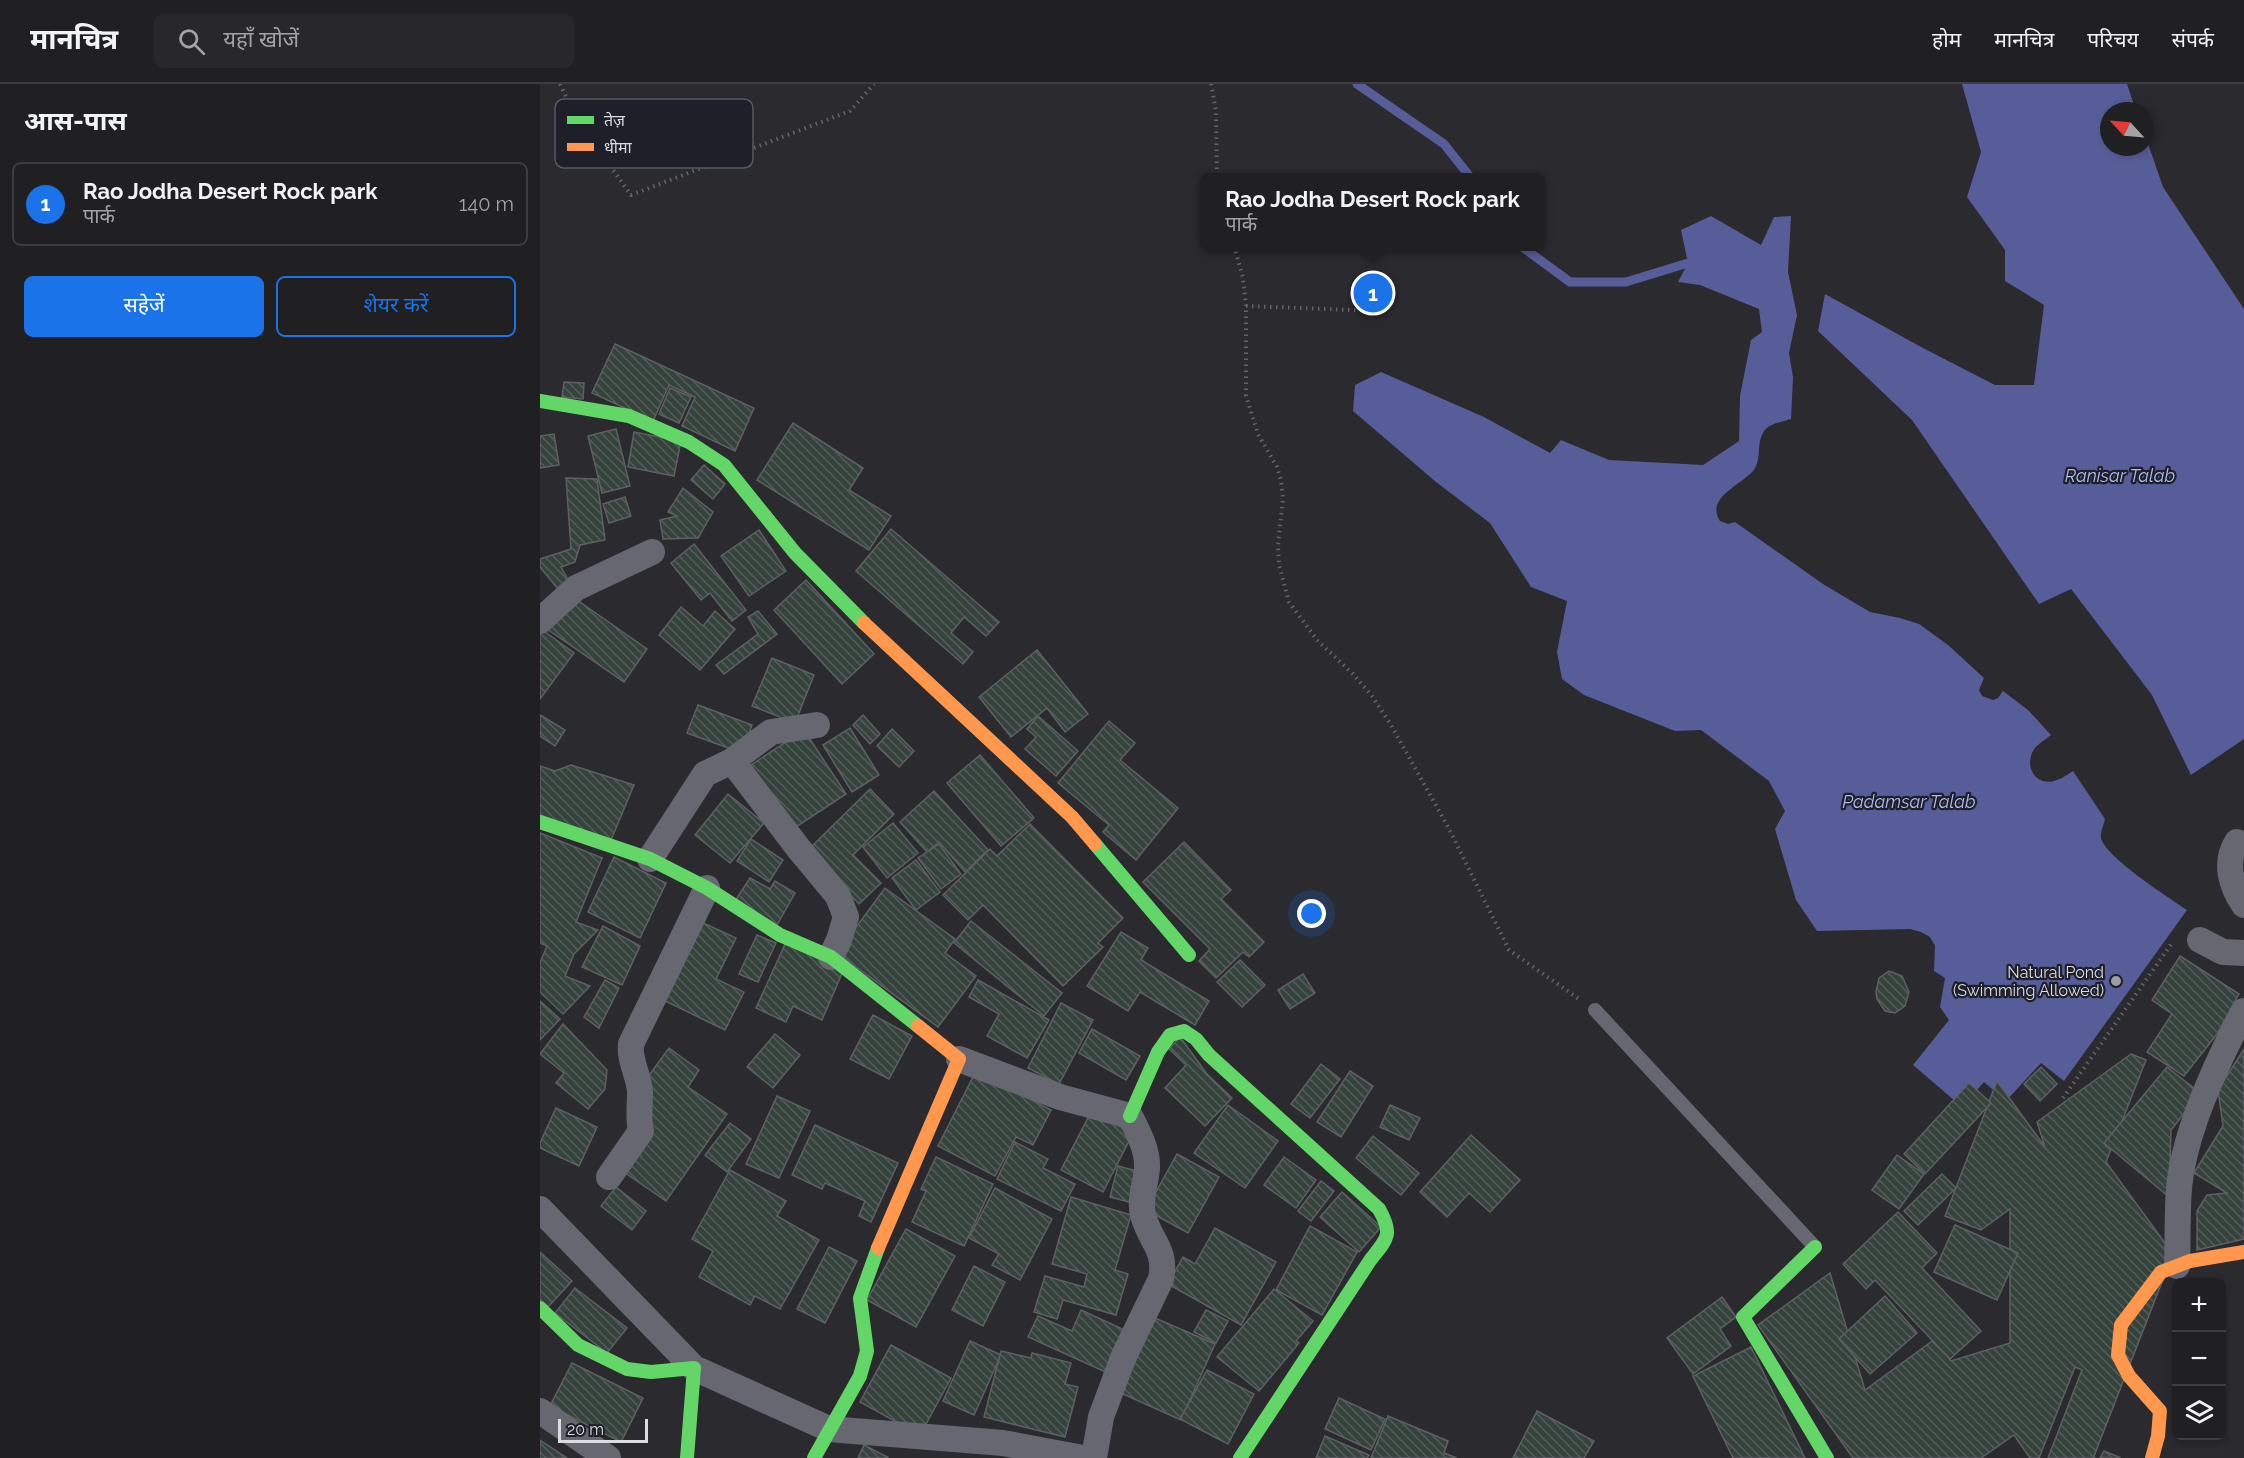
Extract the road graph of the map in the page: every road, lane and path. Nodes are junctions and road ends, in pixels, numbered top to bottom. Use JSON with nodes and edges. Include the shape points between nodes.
{"nodes":[{"id":1,"x":560,"y":84,"type":"edge"},
{"id":2,"x":874,"y":84,"type":"edge"},
{"id":3,"x":1211,"y":84,"type":"edge"},
{"id":4,"x":567,"y":99,"type":"edge"},
{"id":5,"x":753,"y":148,"type":"edge"},
{"id":6,"x":612,"y":168,"type":"edge"},
{"id":7,"x":702,"y":168,"type":"edge"},
{"id":8,"x":1217,"y":173,"type":"edge"},
{"id":9,"x":1235,"y":251,"type":"edge"},
{"id":10,"x":1246,"y":306,"type":"junction"},
{"id":11,"x":1378,"y":311,"type":"dead end"},
{"id":12,"x":540,"y":401,"type":"edge"},
{"id":13,"x":652,"y":552,"type":"dead end"},
{"id":14,"x":540,"y":621,"type":"edge"},
{"id":15,"x":817,"y":725,"type":"dead end"},
{"id":16,"x":732,"y":761,"type":"junction"},
{"id":17,"x":540,"y":822,"type":"edge"},
{"id":18,"x":2237,"y":842,"type":"dead end"},
{"id":19,"x":650,"y":859,"type":"junction"},
{"id":20,"x":707,"y":888,"type":"junction"},
{"id":21,"x":2244,"y":905,"type":"edge"},
{"id":22,"x":2200,"y":940,"type":"joint"},
{"id":23,"x":2244,"y":953,"type":"edge"},
{"id":24,"x":1189,"y":955,"type":"dead end"},
{"id":25,"x":831,"y":957,"type":"junction"},
{"id":26,"x":1595,"y":1010,"type":"joint"},
{"id":27,"x":2244,"y":1011,"type":"edge"},
{"id":28,"x":959,"y":1059,"type":"junction"},
{"id":29,"x":2063,"y":1098,"type":"dead end"},
{"id":30,"x":1130,"y":1116,"type":"junction"},
{"id":31,"x":609,"y":1177,"type":"dead end"},
{"id":32,"x":540,"y":1209,"type":"edge"},
{"id":33,"x":1815,"y":1247,"type":"joint"},
{"id":34,"x":2244,"y":1252,"type":"edge"},
{"id":35,"x":2177,"y":1266,"type":"junction"},
{"id":36,"x":540,"y":1308,"type":"edge"},
{"id":37,"x":694,"y":1368,"type":"junction"},
{"id":38,"x":540,"y":1411,"type":"edge"},
{"id":39,"x":829,"y":1429,"type":"junction"},
{"id":40,"x":608,"y":1458,"type":"edge"},
{"id":41,"x":687,"y":1458,"type":"edge"},
{"id":42,"x":814,"y":1458,"type":"edge"},
{"id":43,"x":1083,"y":1458,"type":"edge"},
{"id":44,"x":1094,"y":1458,"type":"edge"},
{"id":45,"x":1240,"y":1458,"type":"edge"},
{"id":46,"x":1827,"y":1458,"type":"edge"},
{"id":47,"x":2152,"y":1458,"type":"edge"}],
"edges":[{"from":1,"to":4,"type":"path"},
{"from":2,"to":5,"type":"path","via":[[850,111]]},
{"from":3,"to":8,"type":"path","via":[[1216,111]]},
{"from":6,"to":7,"type":"path","via":[[632,195]]},
{"from":9,"to":10,"type":"path"},
{"from":10,"to":11,"type":"path"},
{"from":10,"to":26,"type":"path","via":[[1246,396],[1258,434],[1281,480],[1279,565],[1289,602],[1317,640],[1372,696],[1391,725],[1448,827],[1509,950]]},
{"from":12,"to":24,"type":"street","via":[[629,416],[689,442],[724,465],[795,554],[886,645],[1072,817]]},
{"from":13,"to":14,"type":"street","via":[[576,588]]},
{"from":15,"to":16,"type":"street","via":[[771,732]]},
{"from":16,"to":19,"type":"street","via":[[705,774]]},
{"from":16,"to":25,"type":"street","via":[[838,896],[846,917]]},
{"from":17,"to":19,"type":"street"},
{"from":18,"to":21,"type":"street","via":[[2229,859],[2234,886]]},
{"from":19,"to":20,"type":"street"},
{"from":20,"to":25,"type":"street","via":[[780,935]]},
{"from":20,"to":31,"type":"street","via":[[631,1044],[630,1056],[640,1091],[640,1131]]},
{"from":22,"to":23,"type":"street","via":[[2223,952]]},
{"from":22,"to":29,"type":"path","via":[[2181,931]]},
{"from":25,"to":28,"type":"street"},
{"from":26,"to":33,"type":"lane"},
{"from":27,"to":35,"type":"street","via":[[2205,1095],[2188,1147],[2179,1186]]},
{"from":28,"to":30,"type":"street","via":[[1060,1097]]},
{"from":28,"to":39,"type":"street","via":[[868,1271],[860,1298],[867,1351],[860,1376]]},
{"from":30,"to":44,"type":"street","via":[[1141,1138],[1147,1166],[1141,1211],[1148,1233],[1162,1255],[1163,1266],[1161,1279],[1123,1358],[1101,1417]]},
{"from":30,"to":45,"type":"street","via":[[1158,1052],[1170,1035],[1184,1031],[1379,1209],[1389,1226],[1389,1236]]},
{"from":32,"to":37,"type":"street"},
{"from":33,"to":46,"type":"street","via":[[1743,1317]]},
{"from":34,"to":35,"type":"street"},
{"from":35,"to":47,"type":"street","via":[[2161,1272],[2121,1325],[2118,1355],[2129,1376],[2160,1411]]},
{"from":36,"to":37,"type":"street","via":[[578,1345],[627,1369],[651,1372]]},
{"from":37,"to":39,"type":"street"},
{"from":37,"to":41,"type":"street"},
{"from":38,"to":40,"type":"street"},
{"from":39,"to":42,"type":"street"},
{"from":39,"to":43,"type":"street","via":[[1003,1443]]}]}
